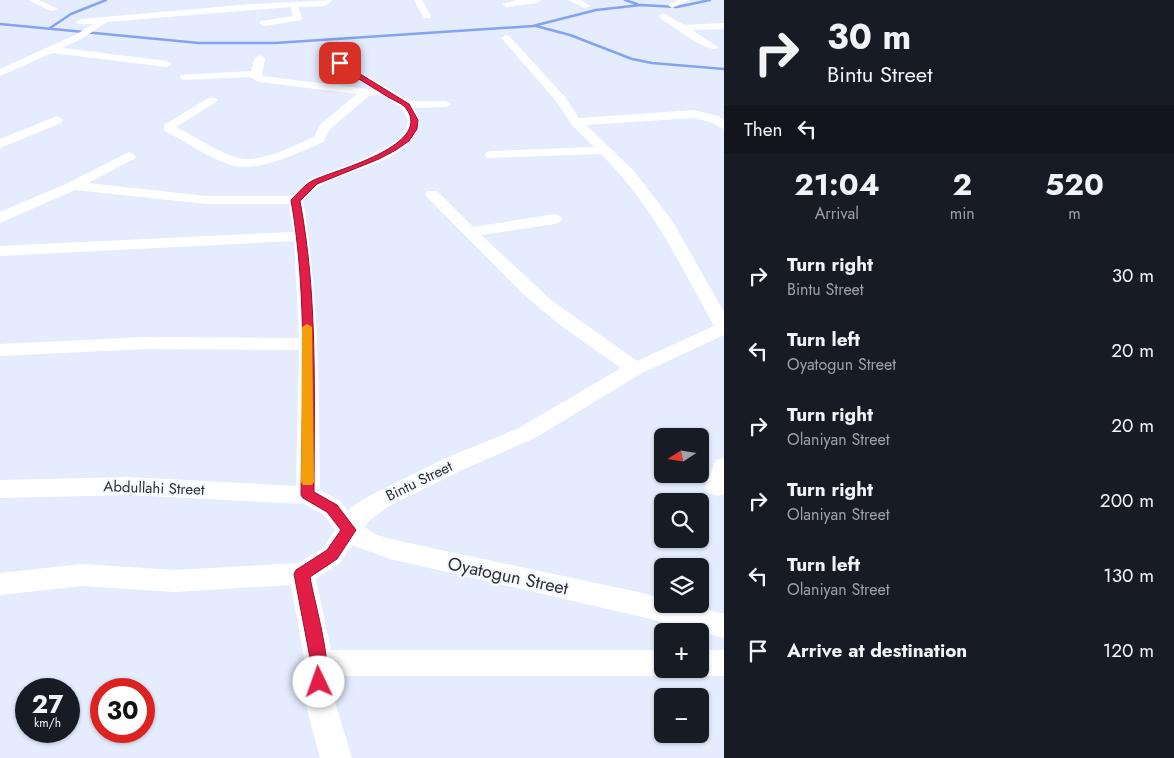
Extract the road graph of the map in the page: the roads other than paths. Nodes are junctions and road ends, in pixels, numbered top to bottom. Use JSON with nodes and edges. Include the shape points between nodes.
{"nodes":[{"id":1,"x":32,"y":0,"type":"edge"},
{"id":2,"x":330,"y":0,"type":"edge"},
{"id":3,"x":418,"y":0,"type":"edge"},
{"id":4,"x":537,"y":0,"type":"edge"},
{"id":5,"x":573,"y":0,"type":"edge"},
{"id":6,"x":686,"y":0,"type":"edge"},
{"id":7,"x":293,"y":4,"type":"junction"},
{"id":8,"x":506,"y":4,"type":"dead end"},
{"id":9,"x":672,"y":5,"type":"dead end"},
{"id":10,"x":587,"y":6,"type":"dead end"},
{"id":11,"x":54,"y":9,"type":"dead end"},
{"id":12,"x":427,"y":16,"type":"dead end"},
{"id":13,"x":663,"y":16,"type":"dead end"},
{"id":14,"x":104,"y":20,"type":"junction"},
{"id":15,"x":81,"y":22,"type":"dead end"},
{"id":16,"x":264,"y":22,"type":"dead end"},
{"id":17,"x":724,"y":26,"type":"edge"},
{"id":18,"x":681,"y":28,"type":"junction"},
{"id":19,"x":506,"y":38,"type":"dead end"},
{"id":20,"x":714,"y":46,"type":"dead end"},
{"id":21,"x":349,"y":48,"type":"dead end"},
{"id":22,"x":52,"y":50,"type":"junction"},
{"id":23,"x":260,"y":58,"type":"dead end"},
{"id":24,"x":167,"y":64,"type":"dead end"},
{"id":25,"x":0,"y":74,"type":"edge"},
{"id":26,"x":256,"y":74,"type":"junction"},
{"id":27,"x":185,"y":77,"type":"dead end"},
{"id":28,"x":367,"y":92,"type":"junction"},
{"id":29,"x":391,"y":95,"type":"junction"},
{"id":30,"x":212,"y":100,"type":"dead end"},
{"id":31,"x":446,"y":104,"type":"dead end"},
{"id":32,"x":407,"y":105,"type":"junction"},
{"id":33,"x":57,"y":120,"type":"dead end"},
{"id":34,"x":576,"y":122,"type":"junction"},
{"id":35,"x":724,"y":125,"type":"edge"},
{"id":36,"x":0,"y":144,"type":"edge"},
{"id":37,"x":605,"y":150,"type":"junction"},
{"id":38,"x":492,"y":155,"type":"dead end"},
{"id":39,"x":129,"y":156,"type":"dead end"},
{"id":40,"x":73,"y":186,"type":"junction"},
{"id":41,"x":432,"y":194,"type":"dead end"},
{"id":42,"x":296,"y":200,"type":"junction"},
{"id":43,"x":0,"y":218,"type":"edge"},
{"id":44,"x":555,"y":219,"type":"dead end"},
{"id":45,"x":471,"y":232,"type":"junction"},
{"id":46,"x":302,"y":236,"type":"junction"},
{"id":47,"x":0,"y":250,"type":"edge"},
{"id":48,"x":724,"y":328,"type":"edge"},
{"id":49,"x":308,"y":344,"type":"junction"},
{"id":50,"x":0,"y":350,"type":"edge"},
{"id":51,"x":635,"y":369,"type":"junction"},
{"id":52,"x":0,"y":489,"type":"edge"},
{"id":53,"x":308,"y":495,"type":"junction"},
{"id":54,"x":349,"y":530,"type":"junction"},
{"id":55,"x":302,"y":574,"type":"junction"},
{"id":56,"x":0,"y":584,"type":"edge"},
{"id":57,"x":724,"y":626,"type":"edge"},
{"id":58,"x":319,"y":663,"type":"junction"},
{"id":59,"x":654,"y":663,"type":"edge"},
{"id":60,"x":709,"y":663,"type":"edge"},
{"id":61,"x":724,"y":663,"type":"edge"},
{"id":62,"x":336,"y":758,"type":"edge"}],
"edges":[{"from":1,"to":11,"type":"street"},
{"from":2,"to":7,"type":"street"},
{"from":3,"to":12,"type":"street"},
{"from":4,"to":8,"type":"street"},
{"from":5,"to":10,"type":"street"},
{"from":6,"to":9,"type":"street"},
{"from":7,"to":14,"type":"street"},
{"from":7,"to":16,"type":"street","via":[[298,18]]},
{"from":13,"to":18,"type":"street"},
{"from":14,"to":15,"type":"street"},
{"from":14,"to":22,"type":"street"},
{"from":17,"to":18,"type":"street"},
{"from":18,"to":20,"type":"street"},
{"from":19,"to":34,"type":"street"},
{"from":21,"to":29,"type":"street","via":[[341,65]]},
{"from":22,"to":24,"type":"street"},
{"from":22,"to":25,"type":"street"},
{"from":23,"to":26,"type":"street"},
{"from":26,"to":27,"type":"street"},
{"from":26,"to":28,"type":"street","via":[[266,80]]},
{"from":28,"to":29,"type":"street"},
{"from":28,"to":30,"type":"street","via":[[324,128],[319,139],[288,152],[244,162],[234,162],[169,128]]},
{"from":29,"to":32,"type":"street"},
{"from":31,"to":32,"type":"street"},
{"from":32,"to":42,"type":"street","via":[[415,120],[414,129],[406,139],[377,158],[314,182]]},
{"from":33,"to":36,"type":"street"},
{"from":34,"to":35,"type":"street","via":[[694,114]]},
{"from":34,"to":37,"type":"street"},
{"from":37,"to":38,"type":"street"},
{"from":37,"to":48,"type":"street","via":[[665,222]]},
{"from":39,"to":40,"type":"street"},
{"from":40,"to":42,"type":"street","via":[[206,200]]},
{"from":40,"to":43,"type":"street"},
{"from":41,"to":45,"type":"street"},
{"from":42,"to":46,"type":"street"},
{"from":44,"to":45,"type":"street"},
{"from":45,"to":51,"type":"street","via":[[504,268],[546,305]]},
{"from":46,"to":47,"type":"street"},
{"from":46,"to":49,"type":"street"},
{"from":48,"to":51,"type":"street","name":"Bintu Street"},
{"from":49,"to":50,"type":"street","via":[[146,343]]},
{"from":49,"to":53,"type":"street"},
{"from":51,"to":54,"type":"street","name":"Bintu Street","via":[[528,433],[381,500],[360,514]]},
{"from":52,"to":53,"type":"street","name":"Abdullahi Street","via":[[129,486]]},
{"from":53,"to":54,"type":"street","name":"Oyatogun Street","via":[[332,508]]},
{"from":54,"to":55,"type":"street","name":"Bintu Street","via":[[332,555]]},
{"from":54,"to":57,"type":"street","name":"Oyatogun Street","via":[[366,541],[390,549]]},
{"from":55,"to":56,"type":"street","via":[[175,581],[82,575]]},
{"from":55,"to":58,"type":"street"},
{"from":58,"to":59,"type":"street"},
{"from":58,"to":62,"type":"street","via":[[320,702]]},
{"from":60,"to":61,"type":"street"}]}
